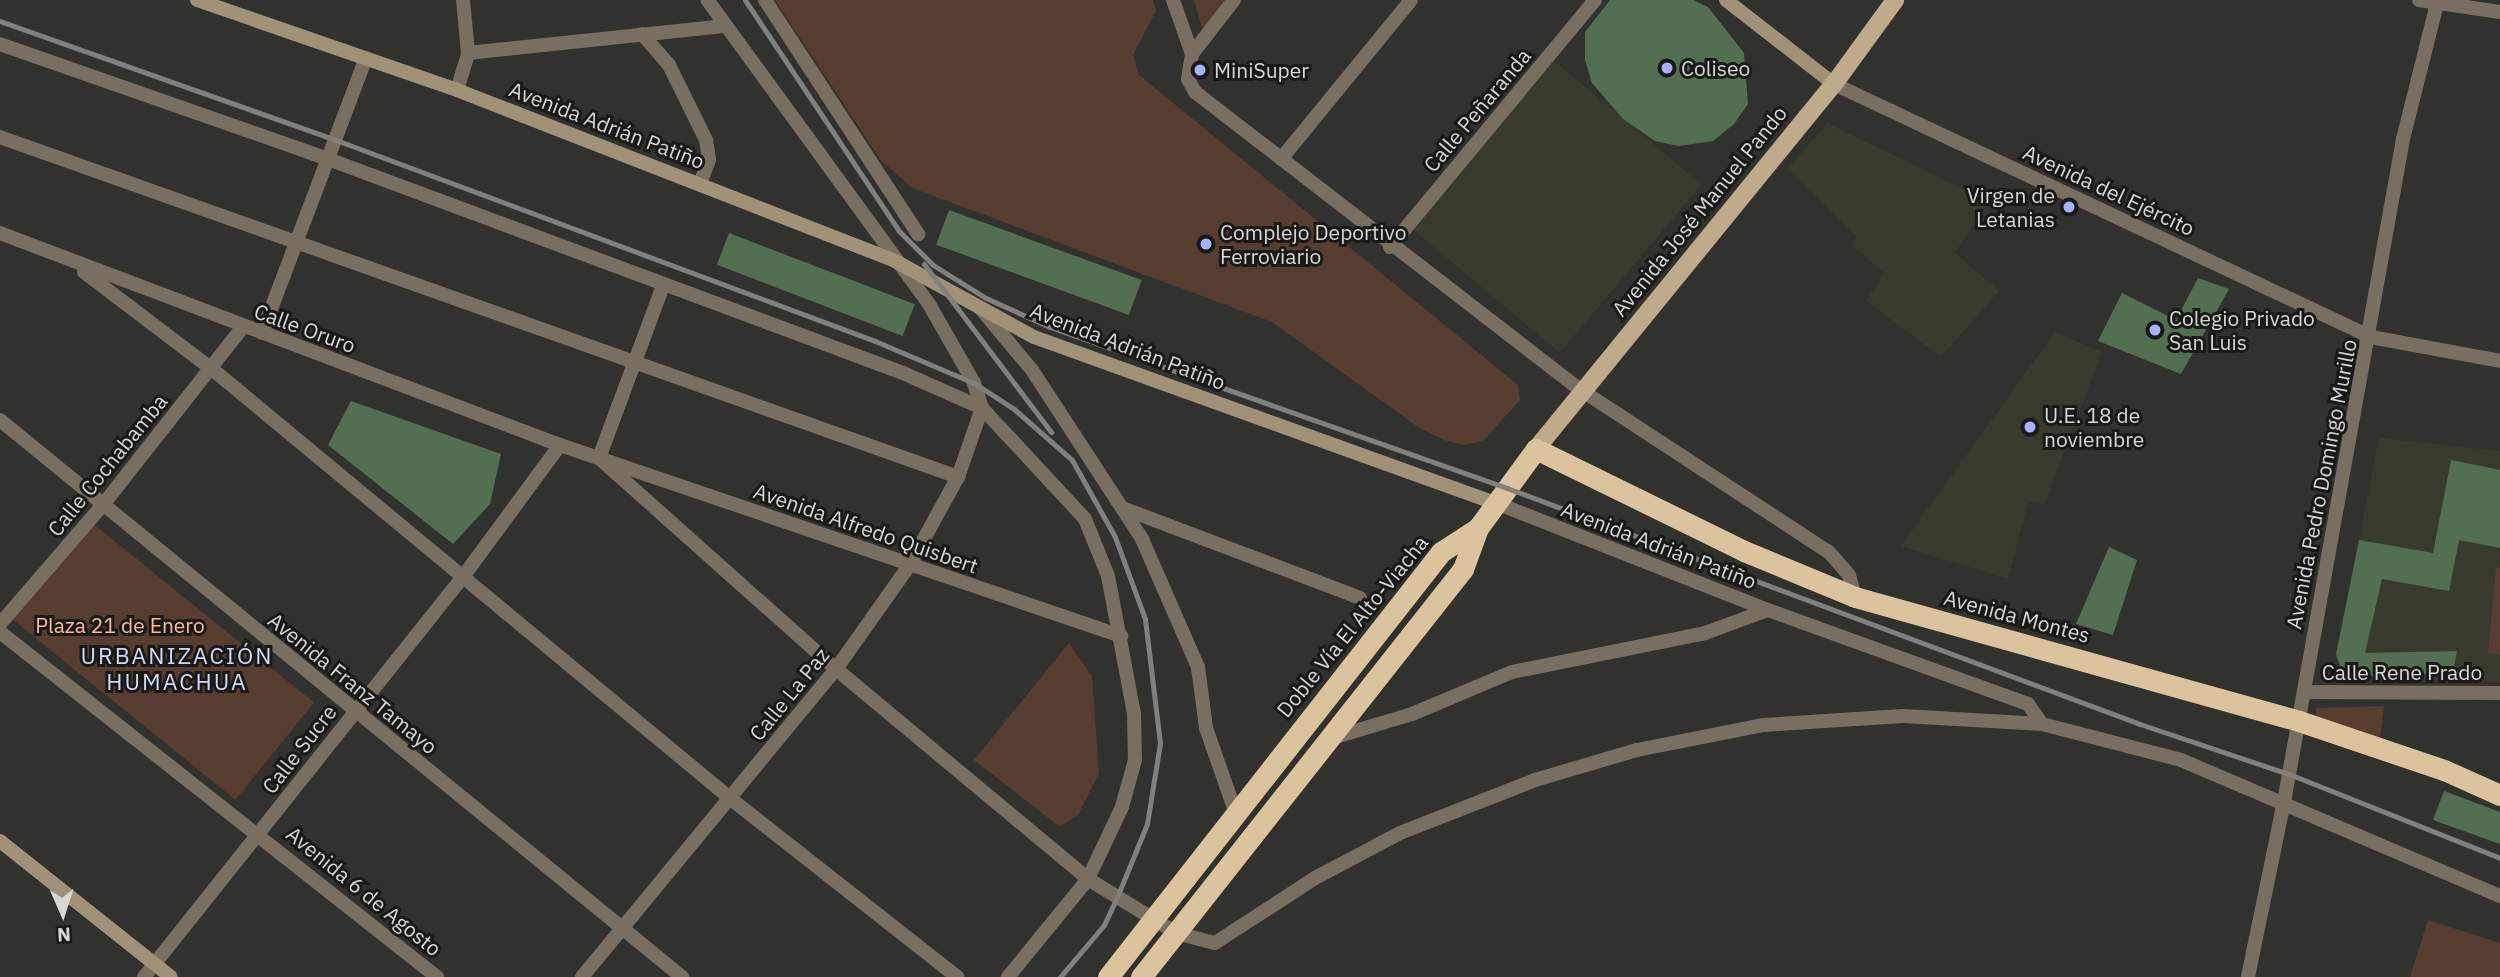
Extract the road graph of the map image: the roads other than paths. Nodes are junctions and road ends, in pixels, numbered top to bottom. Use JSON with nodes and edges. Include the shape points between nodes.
{"nodes":[{"id":1,"x":463,"y":0,"type":"edge"},
{"id":2,"x":707,"y":0,"type":"edge"},
{"id":3,"x":765,"y":0,"type":"edge"},
{"id":4,"x":1173,"y":0,"type":"edge"},
{"id":5,"x":1234,"y":0,"type":"edge"},
{"id":6,"x":1411,"y":0,"type":"edge"},
{"id":7,"x":1595,"y":0,"type":"edge"},
{"id":8,"x":1726,"y":0,"type":"edge"},
{"id":9,"x":1895,"y":0,"type":"edge"},
{"id":10,"x":2418,"y":0,"type":"edge"},
{"id":11,"x":201,"y":1,"type":"edge"},
{"id":12,"x":2437,"y":3,"type":"edge"},
{"id":13,"x":2500,"y":12,"type":"edge"},
{"id":14,"x":724,"y":26,"type":"junction"},
{"id":15,"x":642,"y":34,"type":"junction"},
{"id":16,"x":0,"y":44,"type":"edge"},
{"id":17,"x":468,"y":52,"type":"junction"},
{"id":18,"x":1192,"y":54,"type":"junction"},
{"id":19,"x":366,"y":58,"type":"junction"},
{"id":20,"x":1834,"y":84,"type":"junction"},
{"id":21,"x":457,"y":90,"type":"junction"},
{"id":22,"x":0,"y":137,"type":"edge"},
{"id":23,"x":328,"y":159,"type":"junction"},
{"id":24,"x":1281,"y":159,"type":"junction"},
{"id":25,"x":700,"y":184,"type":"junction"},
{"id":26,"x":0,"y":233,"type":"edge"},
{"id":27,"x":918,"y":234,"type":"dead end"},
{"id":28,"x":297,"y":242,"type":"junction"},
{"id":29,"x":1391,"y":247,"type":"junction"},
{"id":30,"x":895,"y":261,"type":"junction"},
{"id":31,"x":72,"y":262,"type":"junction"},
{"id":32,"x":663,"y":286,"type":"junction"},
{"id":33,"x":978,"y":306,"type":"junction"},
{"id":34,"x":242,"y":328,"type":"junction"},
{"id":35,"x":262,"y":333,"type":"junction"},
{"id":36,"x":2371,"y":337,"type":"junction"},
{"id":37,"x":2500,"y":361,"type":"edge"},
{"id":38,"x":634,"y":363,"type":"junction"},
{"id":39,"x":212,"y":369,"type":"junction"},
{"id":40,"x":1581,"y":390,"type":"junction"},
{"id":41,"x":982,"y":408,"type":"junction"},
{"id":42,"x":0,"y":419,"type":"edge"},
{"id":43,"x":560,"y":445,"type":"junction"},
{"id":44,"x":1536,"y":449,"type":"junction"},
{"id":45,"x":599,"y":458,"type":"junction"},
{"id":46,"x":958,"y":477,"type":"junction"},
{"id":47,"x":1496,"y":503,"type":"junction"},
{"id":48,"x":103,"y":506,"type":"junction"},
{"id":49,"x":1125,"y":509,"type":"junction"},
{"id":50,"x":1478,"y":528,"type":"junction"},
{"id":51,"x":909,"y":566,"type":"junction"},
{"id":52,"x":462,"y":578,"type":"junction"},
{"id":53,"x":1855,"y":597,"type":"junction"},
{"id":54,"x":1360,"y":598,"type":"dead end"},
{"id":55,"x":1768,"y":610,"type":"junction"},
{"id":56,"x":0,"y":624,"type":"edge"},
{"id":57,"x":0,"y":632,"type":"edge"},
{"id":58,"x":1121,"y":636,"type":"junction"},
{"id":59,"x":836,"y":669,"type":"junction"},
{"id":60,"x":2304,"y":692,"type":"junction"},
{"id":61,"x":2500,"y":693,"type":"edge"},
{"id":62,"x":355,"y":712,"type":"junction"},
{"id":63,"x":2299,"y":721,"type":"junction"},
{"id":64,"x":2042,"y":724,"type":"junction"},
{"id":65,"x":1332,"y":738,"type":"junction"},
{"id":66,"x":2500,"y":795,"type":"edge"},
{"id":67,"x":731,"y":799,"type":"junction"},
{"id":68,"x":2284,"y":802,"type":"junction"},
{"id":69,"x":1235,"y":811,"type":"junction"},
{"id":70,"x":259,"y":834,"type":"junction"},
{"id":71,"x":0,"y":841,"type":"edge"},
{"id":72,"x":1088,"y":879,"type":"junction"},
{"id":73,"x":2500,"y":896,"type":"edge"},
{"id":74,"x":1154,"y":919,"type":"junction"},
{"id":75,"x":624,"y":929,"type":"junction"},
{"id":76,"x":1176,"y":933,"type":"junction"},
{"id":77,"x":155,"y":964,"type":"junction"},
{"id":78,"x":144,"y":977,"type":"edge"},
{"id":79,"x":171,"y":977,"type":"edge"},
{"id":80,"x":437,"y":977,"type":"edge"},
{"id":81,"x":582,"y":977,"type":"edge"},
{"id":82,"x":682,"y":977,"type":"edge"},
{"id":83,"x":957,"y":977,"type":"edge"},
{"id":84,"x":1008,"y":977,"type":"edge"},
{"id":85,"x":1108,"y":977,"type":"edge"},
{"id":86,"x":1141,"y":977,"type":"edge"},
{"id":87,"x":2248,"y":977,"type":"edge"}],
"edges":[{"from":1,"to":17,"type":"street"},
{"from":2,"to":14,"type":"street"},
{"from":3,"to":27,"type":"street"},
{"from":4,"to":18,"type":"street"},
{"from":5,"to":18,"type":"street"},
{"from":6,"to":24,"type":"street"},
{"from":7,"to":29,"type":"street","name":"Calle Peñaranda"},
{"from":8,"to":20,"type":"street","name":"Avenida del Ejército"},
{"from":9,"to":20,"type":"main road","name":"Avenida José Manuel Pando"},
{"from":10,"to":12,"type":"street"},
{"from":11,"to":19,"type":"street","name":"Avenida Adrián Patiño"},
{"from":12,"to":13,"type":"street"},
{"from":12,"to":36,"type":"street","name":"Avenida Pedro Domingo Murillo","via":[[2403,139]]},
{"from":14,"to":15,"type":"street"},
{"from":14,"to":30,"type":"street"},
{"from":15,"to":17,"type":"street"},
{"from":15,"to":25,"type":"street","via":[[669,65],[706,140],[709,160]]},
{"from":16,"to":23,"type":"street"},
{"from":17,"to":21,"type":"street"},
{"from":18,"to":24,"type":"street","via":[[1188,79],[1195,92]]},
{"from":19,"to":21,"type":"street","name":"Avenida Adrián Patiño"},
{"from":19,"to":23,"type":"street"},
{"from":20,"to":36,"type":"street","name":"Avenida del Ejército"},
{"from":20,"to":40,"type":"main road","name":"Avenida José Manuel Pando"},
{"from":21,"to":25,"type":"street","name":"Avenida Adrián Patiño"},
{"from":22,"to":28,"type":"street"},
{"from":23,"to":28,"type":"street"},
{"from":23,"to":32,"type":"street"},
{"from":24,"to":29,"type":"street"},
{"from":25,"to":30,"type":"street","name":"Avenida Adrián Patiño"},
{"from":26,"to":31,"type":"street","name":"Calle Oruro"},
{"from":28,"to":35,"type":"street"},
{"from":28,"to":38,"type":"street"},
{"from":29,"to":40,"type":"street"},
{"from":30,"to":33,"type":"street","name":"Avenida Adrián Patiño"},
{"from":30,"to":41,"type":"street","via":[[929,304],[974,383]]},
{"from":31,"to":34,"type":"street","name":"Calle Oruro"},
{"from":31,"to":39,"type":"street"},
{"from":32,"to":38,"type":"street"},
{"from":32,"to":41,"type":"street","via":[[903,373]]},
{"from":33,"to":47,"type":"street","name":"Avenida Adrián Patiño","via":[[1034,337]]},
{"from":33,"to":49,"type":"street","via":[[1032,370]]},
{"from":34,"to":35,"type":"street","name":"Calle Oruro"},
{"from":34,"to":39,"type":"street","name":"Calle Cochabamba"},
{"from":35,"to":43,"type":"street","name":"Calle Oruro"},
{"from":36,"to":37,"type":"street","name":"Avenida del Ejército"},
{"from":36,"to":60,"type":"street","name":"Avenida Pedro Domingo Murillo"},
{"from":38,"to":45,"type":"street"},
{"from":38,"to":46,"type":"street"},
{"from":39,"to":48,"type":"street","name":"Calle Cochabamba"},
{"from":39,"to":52,"type":"street"},
{"from":40,"to":44,"type":"main road","name":"Avenida José Manuel Pando"},
{"from":40,"to":53,"type":"street","via":[[1829,552],[1849,575]]},
{"from":41,"to":46,"type":"street","name":"Calle La Paz"},
{"from":41,"to":58,"type":"street","via":[[1085,519],[1108,576]]},
{"from":42,"to":48,"type":"street","name":"Avenida Franz Tamayo"},
{"from":43,"to":45,"type":"street","name":"Calle Oruro"},
{"from":43,"to":52,"type":"street","name":"Calle Sucre"},
{"from":44,"to":47,"type":"highway"},
{"from":44,"to":53,"type":"highway","name":"Avenida Montes","via":[[1744,551]]},
{"from":45,"to":51,"type":"street","name":"Avenida Alfredo Quisbert"},
{"from":45,"to":59,"type":"street"},
{"from":46,"to":51,"type":"street","name":"Calle La Paz"},
{"from":47,"to":50,"type":"highway"},
{"from":47,"to":55,"type":"street","name":"Avenida Adrián Patiño"},
{"from":48,"to":56,"type":"street","name":"Calle Cochabamba"},
{"from":48,"to":62,"type":"street","name":"Avenida Franz Tamayo"},
{"from":49,"to":54,"type":"street"},
{"from":49,"to":69,"type":"street","via":[[1198,667],[1206,728]]},
{"from":50,"to":65,"type":"highway","via":[[1463,569]]},
{"from":50,"to":69,"type":"highway","name":"Doble Vía El Alto-Viacha","via":[[1441,552]]},
{"from":51,"to":58,"type":"street","name":"Avenida Alfredo Quisbert"},
{"from":51,"to":59,"type":"street","name":"Calle La Paz"},
{"from":52,"to":62,"type":"street","name":"Calle Sucre"},
{"from":52,"to":67,"type":"street"},
{"from":53,"to":63,"type":"highway","name":"Avenida Montes"},
{"from":55,"to":64,"type":"street","name":"Avenida Adrián Patiño","via":[[2028,704]]},
{"from":55,"to":65,"type":"street","via":[[1705,633],[1512,672],[1412,714]]},
{"from":57,"to":70,"type":"street","name":"Avenida 6 de Agosto"},
{"from":58,"to":72,"type":"street","via":[[1135,760],[1122,807]]},
{"from":59,"to":67,"type":"street","name":"Calle La Paz"},
{"from":59,"to":72,"type":"street"},
{"from":60,"to":61,"type":"street","name":"Calle Rene Prado"},
{"from":60,"to":63,"type":"street","name":"Avenida Pedro Domingo Murillo"},
{"from":62,"to":70,"type":"street","name":"Calle Sucre"},
{"from":62,"to":75,"type":"street","name":"Avenida Franz Tamayo"},
{"from":63,"to":66,"type":"highway","name":"Avenida Montes","via":[[2444,770]]},
{"from":63,"to":68,"type":"street","name":"Avenida Pedro Domingo Murillo"},
{"from":64,"to":68,"type":"street","via":[[2181,760]]},
{"from":64,"to":76,"type":"street","via":[[1903,716],[1763,725],[1637,750],[1535,780],[1400,833],[1315,878],[1215,943]]},
{"from":65,"to":76,"type":"highway"},
{"from":67,"to":75,"type":"street","name":"Calle La Paz"},
{"from":67,"to":83,"type":"street"},
{"from":68,"to":73,"type":"street"},
{"from":68,"to":87,"type":"street","name":"Avenida Pedro Domingo Murillo"},
{"from":69,"to":74,"type":"highway","name":"Doble Vía El Alto-Viacha"},
{"from":70,"to":77,"type":"street","name":"Calle Sucre"},
{"from":70,"to":80,"type":"street","name":"Avenida 6 de Agosto"},
{"from":71,"to":77,"type":"street"},
{"from":72,"to":74,"type":"street"},
{"from":72,"to":84,"type":"street"},
{"from":74,"to":76,"type":"street"},
{"from":74,"to":85,"type":"highway","name":"Doble Vía El Alto-Viacha"},
{"from":75,"to":81,"type":"street","name":"Calle La Paz"},
{"from":75,"to":82,"type":"street","name":"Avenida Franz Tamayo"},
{"from":76,"to":86,"type":"highway"},
{"from":77,"to":78,"type":"street","name":"Calle Sucre"},
{"from":77,"to":79,"type":"street"}]}
